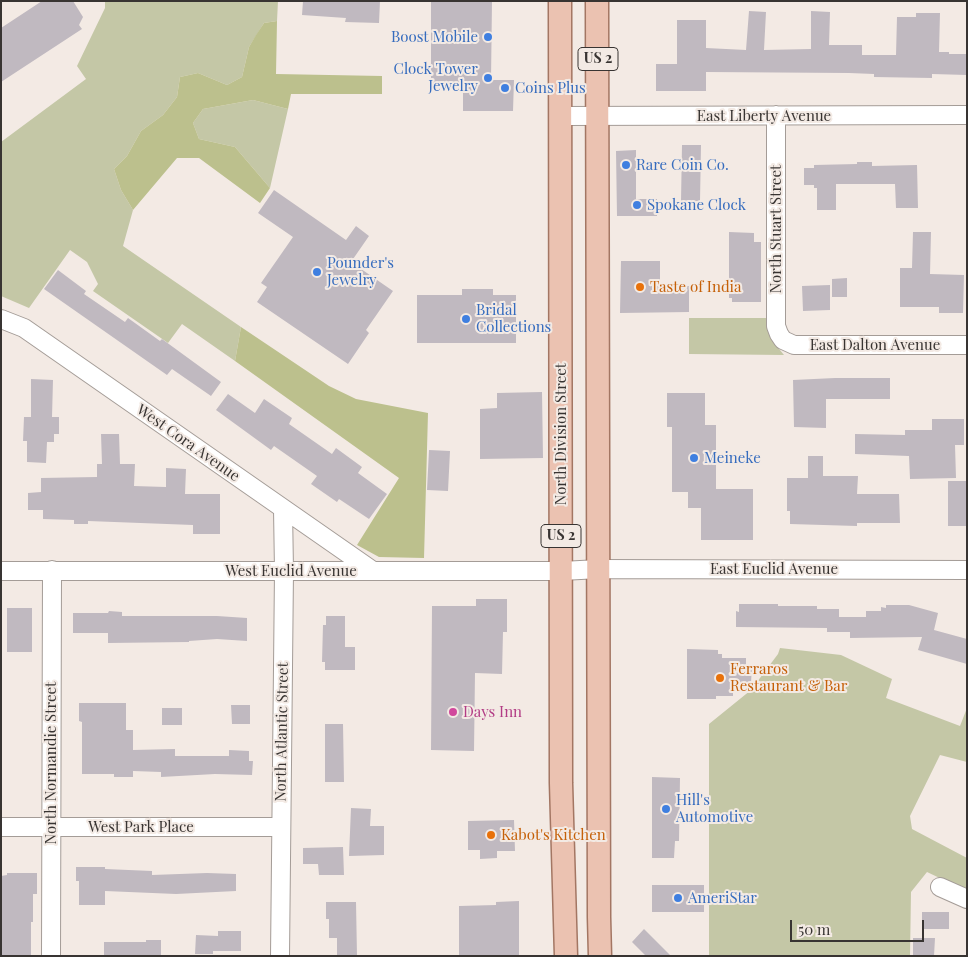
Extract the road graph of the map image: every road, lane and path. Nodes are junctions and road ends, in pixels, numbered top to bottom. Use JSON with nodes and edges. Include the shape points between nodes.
{"nodes":[{"id":1,"x":560,"y":1,"type":"edge"},
{"id":2,"x":597,"y":1,"type":"edge"},
{"id":3,"x":967,"y":115,"type":"edge"},
{"id":4,"x":561,"y":116,"type":"junction"},
{"id":5,"x":776,"y":116,"type":"junction"},
{"id":6,"x":598,"y":117,"type":"junction"},
{"id":7,"x":1,"y":319,"type":"edge"},
{"id":8,"x":783,"y":340,"type":"joint"},
{"id":9,"x":967,"y":345,"type":"edge"},
{"id":10,"x":284,"y":509,"type":"junction"},
{"id":11,"x":52,"y":570,"type":"junction"},
{"id":12,"x":580,"y":570,"type":"junction"},
{"id":13,"x":967,"y":570,"type":"edge"},
{"id":14,"x":1,"y":571,"type":"edge"},
{"id":15,"x":284,"y":571,"type":"junction"},
{"id":16,"x":373,"y":571,"type":"junction"},
{"id":17,"x":1,"y":827,"type":"edge"},
{"id":18,"x":51,"y":827,"type":"junction"},
{"id":19,"x":281,"y":827,"type":"junction"},
{"id":20,"x":940,"y":887,"type":"dead end"},
{"id":21,"x":967,"y":899,"type":"edge"},
{"id":22,"x":51,"y":956,"type":"edge"},
{"id":23,"x":280,"y":956,"type":"edge"},
{"id":24,"x":566,"y":956,"type":"edge"},
{"id":25,"x":600,"y":956,"type":"edge"}],
"edges":[{"from":1,"to":4,"type":"main road","name":"North Division Street","number":"US 2"},
{"from":2,"to":6,"type":"main road","name":"North Division Street","number":"US 2"},
{"from":3,"to":5,"type":"street","name":"East Liberty Avenue"},
{"from":4,"to":6,"type":"street","name":"East Liberty Avenue"},
{"from":4,"to":12,"type":"main road","name":"North Division Street","number":"US 2"},
{"from":5,"to":6,"type":"street","name":"East Liberty Avenue"},
{"from":5,"to":8,"type":"street","name":"North Stuart Street","via":[[776,326]]},
{"from":6,"to":12,"type":"main road","name":"North Division Street","number":"US 2"},
{"from":7,"to":10,"type":"street","name":"West Cora Avenue","via":[[24,328]]},
{"from":8,"to":9,"type":"street","name":"East Dalton Avenue","via":[[794,345]]},
{"from":10,"to":15,"type":"street","name":"North Atlantic Street"},
{"from":10,"to":16,"type":"street","name":"West Cora Avenue"},
{"from":11,"to":14,"type":"street","name":"West Euclid Avenue"},
{"from":11,"to":15,"type":"street","name":"West Euclid Avenue"},
{"from":11,"to":18,"type":"street","name":"North Normandie Street"},
{"from":12,"to":13,"type":"street","name":"East Euclid Avenue"},
{"from":12,"to":16,"type":"street","name":"West Euclid Avenue"},
{"from":12,"to":24,"type":"main road","name":"North Division Street","number":"US 2","via":[[561,783]]},
{"from":12,"to":25,"type":"main road","name":"North Division Street","number":"US 2"},
{"from":15,"to":16,"type":"street","name":"West Euclid Avenue"},
{"from":15,"to":19,"type":"street","name":"North Atlantic Street"},
{"from":17,"to":18,"type":"street","name":"West Park Place"},
{"from":18,"to":19,"type":"street","name":"West Park Place"},
{"from":18,"to":22,"type":"street","name":"North Normandie Street"},
{"from":19,"to":23,"type":"street","name":"North Atlantic Street"},
{"from":20,"to":21,"type":"street"}]}
